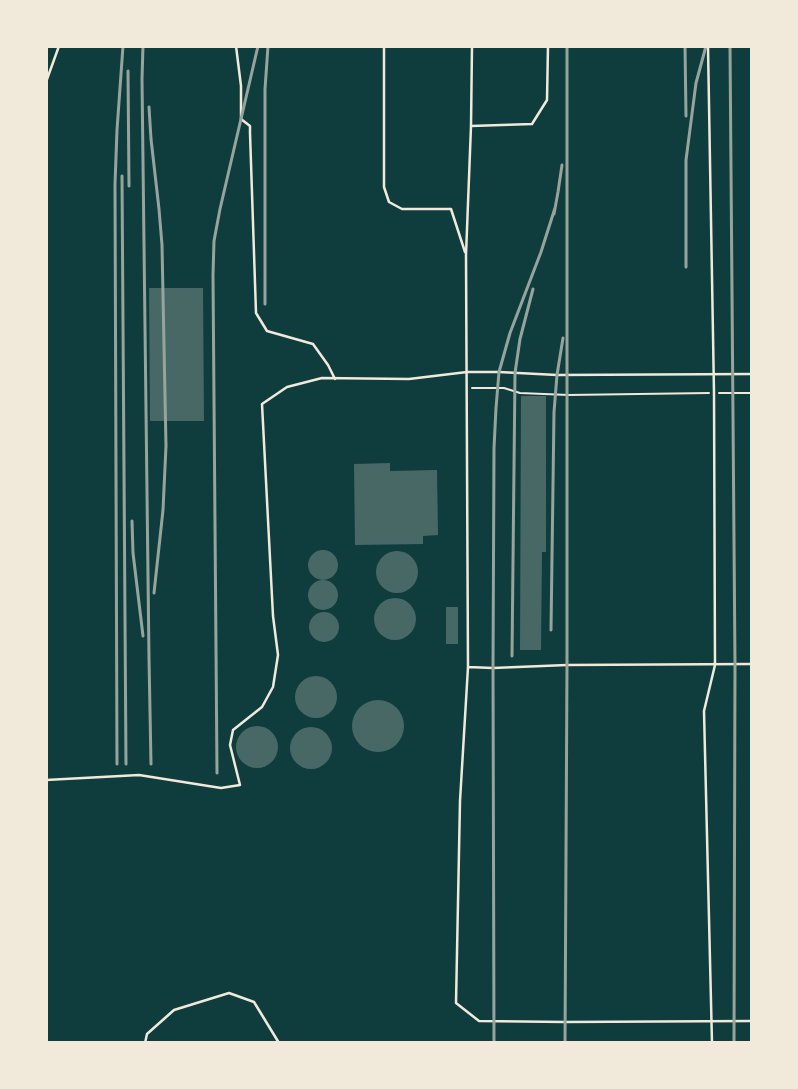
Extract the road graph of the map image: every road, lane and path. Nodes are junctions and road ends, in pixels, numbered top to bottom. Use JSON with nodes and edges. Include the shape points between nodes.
{"nodes":[{"id":1,"x":59,"y":46,"type":"edge"},
{"id":2,"x":236,"y":46,"type":"edge"},
{"id":3,"x":384,"y":46,"type":"edge"},
{"id":4,"x":472,"y":46,"type":"edge"},
{"id":5,"x":548,"y":46,"type":"edge"},
{"id":6,"x":708,"y":46,"type":"edge"},
{"id":7,"x":46,"y":82,"type":"edge"},
{"id":8,"x":471,"y":126,"type":"junction"},
{"id":9,"x":466,"y":255,"type":"junction"},
{"id":10,"x":466,"y":372,"type":"junction"},
{"id":11,"x":752,"y":374,"type":"edge"},
{"id":12,"x":713,"y":375,"type":"junction"},
{"id":13,"x":336,"y":379,"type":"junction"},
{"id":14,"x":467,"y":388,"type":"junction"},
{"id":15,"x":714,"y":393,"type":"junction"},
{"id":16,"x":752,"y":393,"type":"edge"},
{"id":17,"x":752,"y":664,"type":"edge"},
{"id":18,"x":715,"y":665,"type":"junction"},
{"id":19,"x":468,"y":667,"type":"junction"},
{"id":20,"x":46,"y":780,"type":"edge"},
{"id":21,"x":712,"y":1020,"type":"junction"},
{"id":22,"x":752,"y":1021,"type":"edge"},
{"id":23,"x":145,"y":1043,"type":"edge"},
{"id":24,"x":279,"y":1043,"type":"edge"},
{"id":25,"x":712,"y":1043,"type":"edge"}],
"edges":[{"from":1,"to":7,"type":"lane"},
{"from":2,"to":13,"type":"lane","via":[[241,119],[250,126],[256,313],[267,331],[313,344]]},
{"from":3,"to":9,"type":"lane","via":[[384,187],[389,202],[402,209],[451,208]]},
{"from":4,"to":8,"type":"lane"},
{"from":5,"to":8,"type":"lane","via":[[547,100],[532,124]]},
{"from":6,"to":12,"type":"lane"},
{"from":8,"to":9,"type":"lane"},
{"from":9,"to":10,"type":"lane"},
{"from":10,"to":12,"type":"lane"},
{"from":10,"to":13,"type":"lane","via":[[410,379]]},
{"from":10,"to":14,"type":"lane"},
{"from":11,"to":12,"type":"lane"},
{"from":12,"to":15,"type":"lane"},
{"from":13,"to":20,"type":"lane","via":[[322,378],[287,387],[262,404],[273,616],[278,655],[273,687],[262,707],[233,730],[230,745],[240,784],[220,788],[139,775]]},
{"from":14,"to":15,"type":"path","via":[[504,388],[568,396]]},
{"from":14,"to":19,"type":"lane"},
{"from":15,"to":16,"type":"path"},
{"from":15,"to":18,"type":"lane"},
{"from":17,"to":18,"type":"lane"},
{"from":18,"to":19,"type":"lane"},
{"from":18,"to":21,"type":"lane","via":[[704,711]]},
{"from":19,"to":21,"type":"lane","via":[[460,801],[456,1003],[478,1020]]},
{"from":21,"to":22,"type":"lane"},
{"from":21,"to":25,"type":"lane"},
{"from":23,"to":24,"type":"lane","via":[[147,1034],[174,1010],[229,993],[254,1002]]}]}
